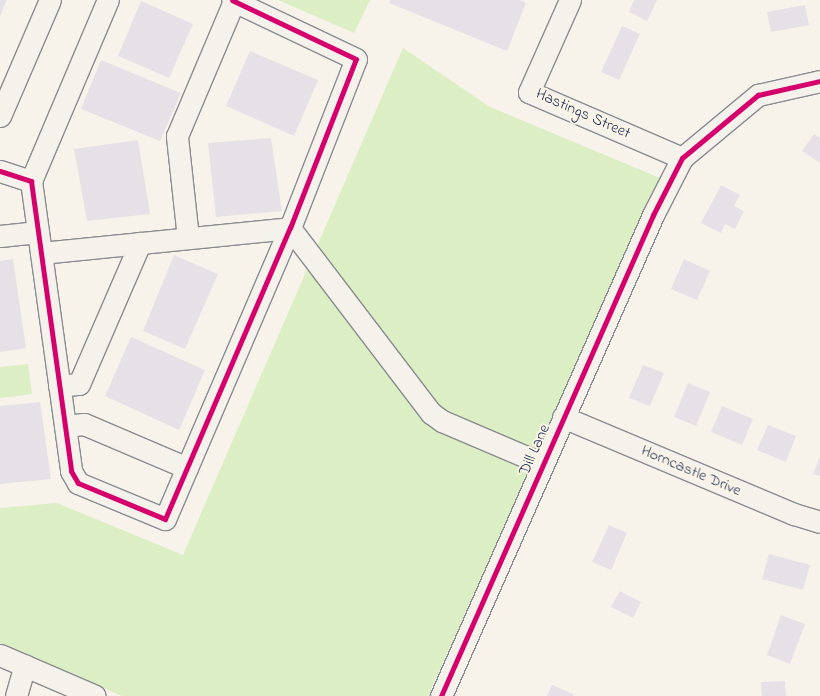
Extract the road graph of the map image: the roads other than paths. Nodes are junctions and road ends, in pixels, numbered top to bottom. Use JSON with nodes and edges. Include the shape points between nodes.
{"nodes":[{"id":1,"x":50,"y":0,"type":"edge"},
{"id":2,"x":108,"y":0,"type":"edge"},
{"id":3,"x":570,"y":0,"type":"edge"},
{"id":4,"x":233,"y":1,"type":"edge"},
{"id":5,"x":820,"y":81,"type":"edge"},
{"id":6,"x":0,"y":116,"type":"edge"},
{"id":7,"x":682,"y":158,"type":"junction"},
{"id":8,"x":0,"y":172,"type":"edge"},
{"id":9,"x":31,"y":181,"type":"junction"},
{"id":10,"x":290,"y":228,"type":"junction"},
{"id":11,"x":38,"y":232,"type":"junction"},
{"id":12,"x":0,"y":236,"type":"edge"},
{"id":13,"x":188,"y":238,"type":"junction"},
{"id":14,"x":140,"y":243,"type":"junction"},
{"id":15,"x":41,"y":253,"type":"junction"},
{"id":16,"x":59,"y":386,"type":"junction"},
{"id":17,"x":564,"y":417,"type":"junction"},
{"id":18,"x":64,"y":426,"type":"junction"},
{"id":19,"x":543,"y":464,"type":"junction"},
{"id":20,"x":187,"y":468,"type":"junction"},
{"id":21,"x":820,"y":522,"type":"edge"},
{"id":22,"x":0,"y":655,"type":"edge"},
{"id":23,"x":25,"y":665,"type":"junction"},
{"id":24,"x":16,"y":696,"type":"edge"},
{"id":25,"x":94,"y":696,"type":"edge"},
{"id":26,"x":441,"y":696,"type":"edge"}],
"edges":[{"from":1,"to":6,"type":"street"},
{"from":2,"to":9,"type":"street"},
{"from":3,"to":7,"type":"street","name":"Hastings Street","via":[[529,92]]},
{"from":4,"to":10,"type":"street","via":[[356,60]]},
{"from":4,"to":13,"type":"street","via":[[177,136]]},
{"from":5,"to":7,"type":"street","via":[[758,95]]},
{"from":7,"to":17,"type":"street","name":"Dill Lane","via":[[653,215]]},
{"from":8,"to":9,"type":"street"},
{"from":9,"to":11,"type":"street"},
{"from":10,"to":13,"type":"street"},
{"from":10,"to":19,"type":"street","via":[[431,413],[442,421]]},
{"from":10,"to":20,"type":"street"},
{"from":11,"to":12,"type":"street"},
{"from":11,"to":15,"type":"street"},
{"from":13,"to":14,"type":"street"},
{"from":14,"to":15,"type":"street"},
{"from":14,"to":16,"type":"street","via":[[79,384]]},
{"from":15,"to":16,"type":"street"},
{"from":16,"to":18,"type":"street"},
{"from":17,"to":19,"type":"street","name":"Dill Lane"},
{"from":17,"to":21,"type":"street","name":"Horncastle Drive","via":[[794,514]]},
{"from":18,"to":20,"type":"street","via":[[84,424]]},
{"from":18,"to":20,"type":"street","via":[[71,471],[78,484],[165,519]]},
{"from":19,"to":26,"type":"street","name":"Dill Lane"},
{"from":22,"to":23,"type":"street"},
{"from":23,"to":24,"type":"street"},
{"from":23,"to":25,"type":"street"}]}
